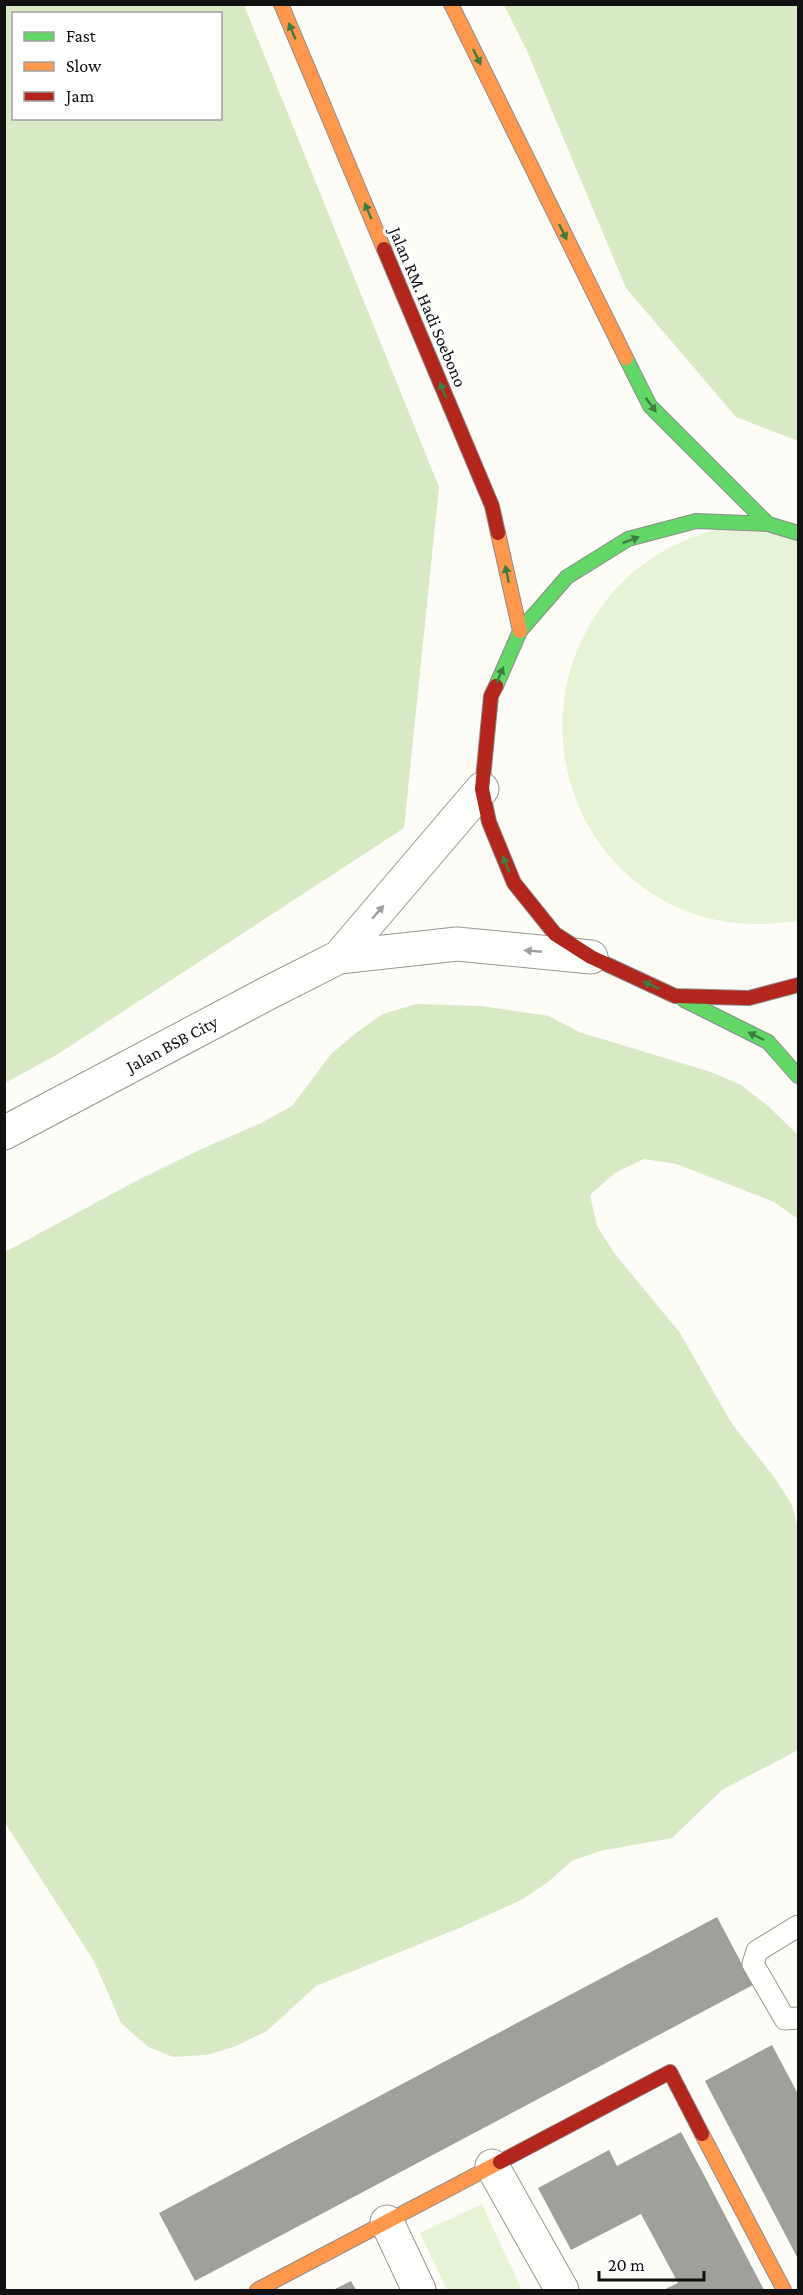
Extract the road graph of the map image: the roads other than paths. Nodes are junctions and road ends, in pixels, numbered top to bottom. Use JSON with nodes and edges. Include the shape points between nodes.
{"nodes":[{"id":1,"x":281,"y":4,"type":"edge"},
{"id":2,"x":451,"y":4,"type":"edge"},
{"id":3,"x":768,"y":524,"type":"junction"},
{"id":4,"x":798,"y":533,"type":"edge"},
{"id":5,"x":520,"y":631,"type":"junction"},
{"id":6,"x":482,"y":789,"type":"junction"},
{"id":7,"x":339,"y":957,"type":"junction"},
{"id":8,"x":591,"y":957,"type":"junction"},
{"id":9,"x":798,"y":985,"type":"edge"},
{"id":10,"x":675,"y":996,"type":"junction"},
{"id":11,"x":798,"y":1076,"type":"edge"},
{"id":12,"x":4,"y":1134,"type":"edge"},
{"id":13,"x":798,"y":1926,"type":"edge"},
{"id":14,"x":798,"y":2019,"type":"edge"},
{"id":15,"x":492,"y":2166,"type":"junction"},
{"id":16,"x":387,"y":2222,"type":"junction"},
{"id":17,"x":257,"y":2290,"type":"edge"},
{"id":18,"x":419,"y":2290,"type":"edge"},
{"id":19,"x":562,"y":2290,"type":"edge"},
{"id":20,"x":784,"y":2290,"type":"edge"}],
"edges":[{"from":5,"to":1,"type":"main road","name":"Jalan RM. Hadi Soebono","one_way":true,"via":[[492,506]]},
{"from":2,"to":3,"type":"main road","one_way":true,"via":[[650,406]]},
{"from":3,"to":4,"type":"main road"},
{"from":5,"to":3,"type":"main road","one_way":true,"via":[[567,577],[628,539],[696,521]]},
{"from":6,"to":5,"type":"main road","one_way":true,"via":[[490,696]]},
{"from":7,"to":6,"type":"street","name":"Jalan BSB City","one_way":true},
{"from":8,"to":6,"type":"main road","one_way":true,"via":[[555,934],[514,883],[489,822]]},
{"from":8,"to":7,"type":"street","name":"Jalan BSB City","one_way":true,"via":[[457,944]]},
{"from":7,"to":12,"type":"street","name":"Jalan BSB City"},
{"from":10,"to":8,"type":"main road","one_way":true},
{"from":9,"to":10,"type":"main road","via":[[749,998]]},
{"from":11,"to":10,"type":"main road","one_way":true,"via":[[768,1042]]},
{"from":13,"to":14,"type":"lane","via":[[757,1951],[753,1964],[785,2019]]},
{"from":15,"to":16,"type":"main road"},
{"from":15,"to":19,"type":"street"},
{"from":15,"to":20,"type":"main road","via":[[670,2072]]},
{"from":16,"to":17,"type":"main road"},
{"from":16,"to":18,"type":"street"}]}
